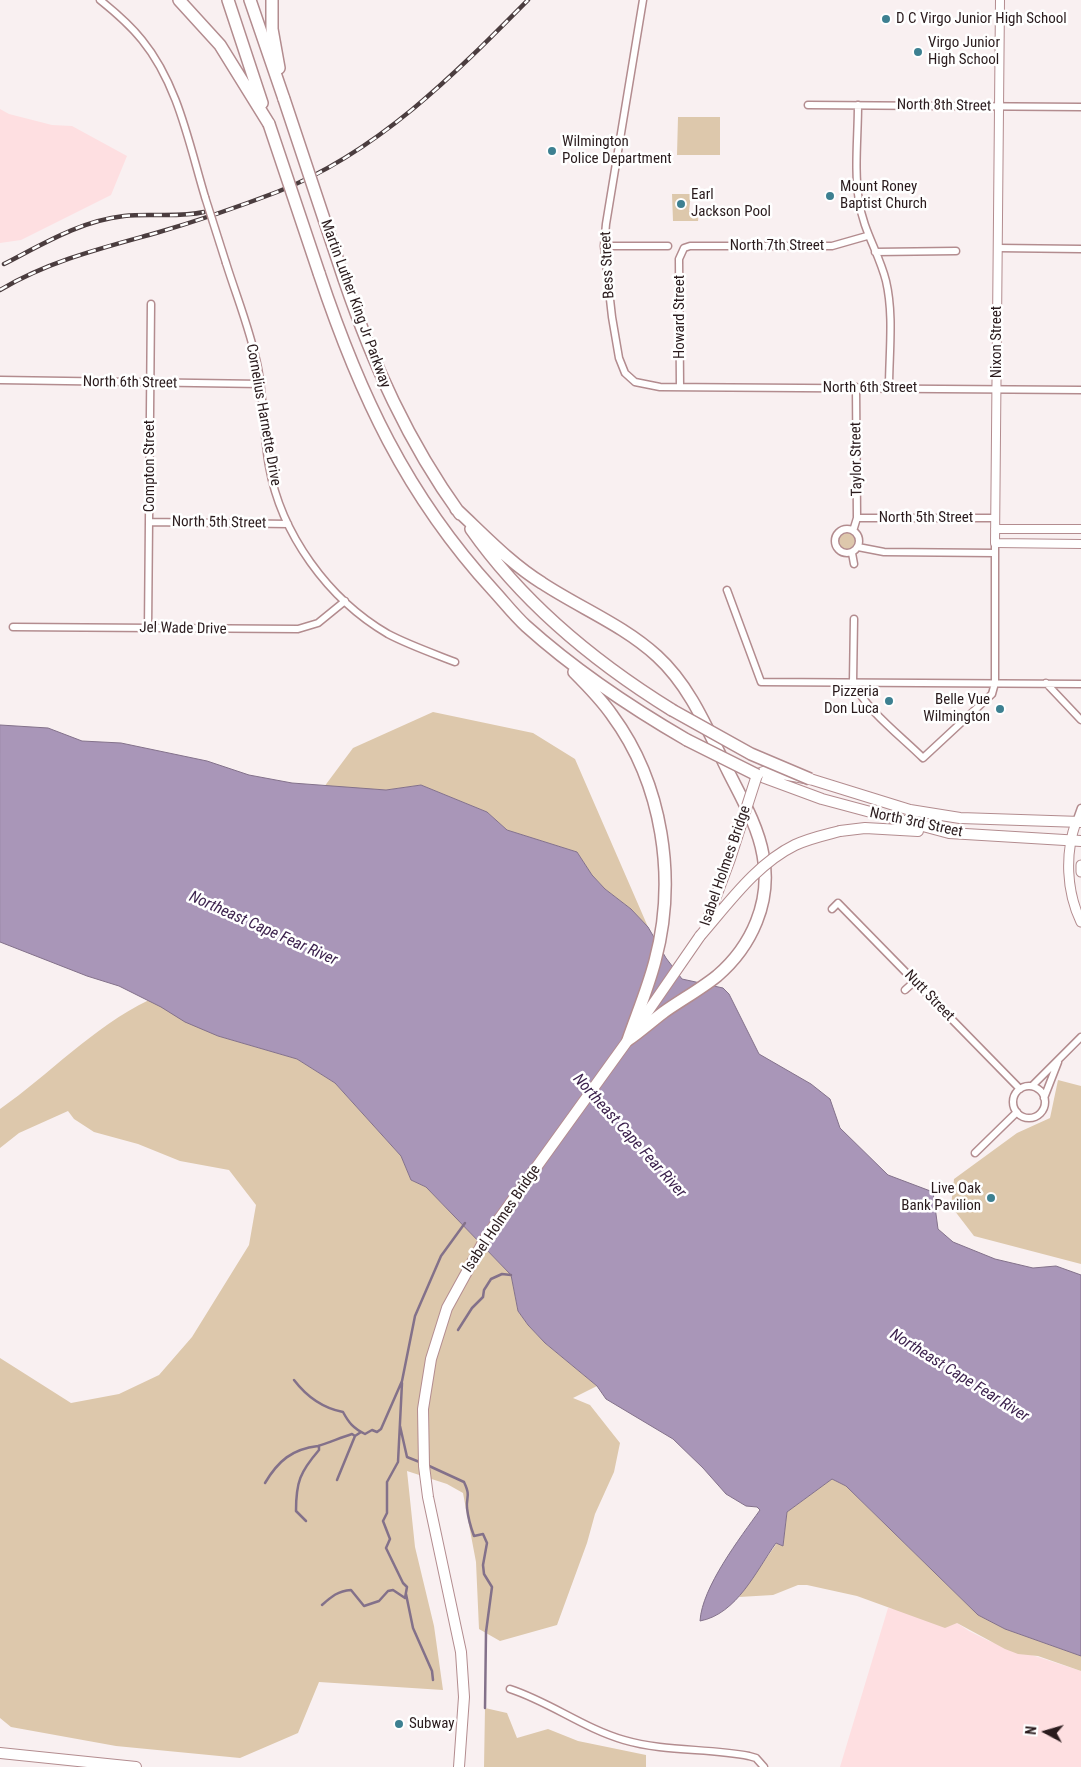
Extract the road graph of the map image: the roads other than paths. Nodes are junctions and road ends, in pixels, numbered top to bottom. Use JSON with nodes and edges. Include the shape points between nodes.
{"nodes":[{"id":1,"x":100,"y":0,"type":"edge"},
{"id":2,"x":179,"y":0,"type":"edge"},
{"id":3,"x":228,"y":0,"type":"edge"},
{"id":4,"x":250,"y":0,"type":"edge"},
{"id":5,"x":272,"y":0,"type":"edge"},
{"id":6,"x":643,"y":0,"type":"edge"},
{"id":7,"x":1000,"y":0,"type":"edge"},
{"id":8,"x":284,"y":99,"type":"junction"},
{"id":9,"x":808,"y":104,"type":"dead end"},
{"id":10,"x":858,"y":105,"type":"junction"},
{"id":11,"x":999,"y":107,"type":"junction"},
{"id":12,"x":1081,"y":107,"type":"edge"},
{"id":13,"x":269,"y":124,"type":"junction"},
{"id":14,"x":868,"y":236,"type":"junction"},
{"id":15,"x":604,"y":246,"type":"junction"},
{"id":16,"x":668,"y":246,"type":"dead end"},
{"id":17,"x":684,"y":248,"type":"joint"},
{"id":18,"x":998,"y":248,"type":"junction"},
{"id":19,"x":1081,"y":248,"type":"edge"},
{"id":20,"x":956,"y":251,"type":"dead end"},
{"id":21,"x":875,"y":252,"type":"junction"},
{"id":22,"x":151,"y":304,"type":"dead end"},
{"id":23,"x":0,"y":380,"type":"edge"},
{"id":24,"x":151,"y":384,"type":"junction"},
{"id":25,"x":260,"y":384,"type":"junction"},
{"id":26,"x":660,"y":387,"type":"joint"},
{"id":27,"x":680,"y":387,"type":"junction"},
{"id":28,"x":856,"y":388,"type":"junction"},
{"id":29,"x":889,"y":388,"type":"junction"},
{"id":30,"x":997,"y":389,"type":"junction"},
{"id":31,"x":1081,"y":390,"type":"edge"},
{"id":32,"x":456,"y":509,"type":"junction"},
{"id":33,"x":857,"y":518,"type":"junction"},
{"id":34,"x":995,"y":518,"type":"junction"},
{"id":35,"x":149,"y":522,"type":"junction"},
{"id":36,"x":288,"y":524,"type":"junction"},
{"id":37,"x":995,"y":529,"type":"junction"},
{"id":38,"x":1081,"y":529,"type":"edge"},
{"id":39,"x":853,"y":531,"type":"junction"},
{"id":40,"x":995,"y":543,"type":"junction"},
{"id":41,"x":1081,"y":544,"type":"edge"},
{"id":42,"x":858,"y":547,"type":"junction"},
{"id":43,"x":852,"y":553,"type":"junction"},
{"id":44,"x":995,"y":553,"type":"junction"},
{"id":45,"x":854,"y":564,"type":"dead end"},
{"id":46,"x":727,"y":590,"type":"dead end"},
{"id":47,"x":345,"y":601,"type":"junction"},
{"id":48,"x":854,"y":619,"type":"dead end"},
{"id":49,"x":13,"y":627,"type":"dead end"},
{"id":50,"x":148,"y":629,"type":"junction"},
{"id":51,"x":548,"y":645,"type":"junction"},
{"id":52,"x":455,"y":662,"type":"dead end"},
{"id":53,"x":853,"y":682,"type":"junction"},
{"id":54,"x":1046,"y":683,"type":"junction"},
{"id":55,"x":995,"y":684,"type":"junction"},
{"id":56,"x":1081,"y":684,"type":"edge"},
{"id":57,"x":1081,"y":720,"type":"edge"},
{"id":58,"x":757,"y":775,"type":"junction"},
{"id":59,"x":810,"y":779,"type":"junction"},
{"id":60,"x":1081,"y":808,"type":"edge"},
{"id":61,"x":1079,"y":822,"type":"edge"},
{"id":62,"x":949,"y":833,"type":"junction"},
{"id":63,"x":1081,"y":840,"type":"edge"},
{"id":64,"x":1069,"y":841,"type":"junction"},
{"id":65,"x":1081,"y":865,"type":"edge"},
{"id":66,"x":1081,"y":872,"type":"edge"},
{"id":67,"x":832,"y":909,"type":"dead end"},
{"id":68,"x":1081,"y":922,"type":"edge"},
{"id":69,"x":700,"y":936,"type":"junction"},
{"id":70,"x":915,"y":981,"type":"junction"},
{"id":71,"x":905,"y":990,"type":"dead end"},
{"id":72,"x":1081,"y":1037,"type":"edge"},
{"id":73,"x":628,"y":1040,"type":"junction"},
{"id":74,"x":1058,"y":1061,"type":"junction"},
{"id":75,"x":1032,"y":1086,"type":"junction"},
{"id":76,"x":1020,"y":1089,"type":"junction"},
{"id":77,"x":1044,"y":1098,"type":"junction"},
{"id":78,"x":1017,"y":1112,"type":"junction"},
{"id":79,"x":975,"y":1153,"type":"dead end"},
{"id":80,"x":510,"y":1689,"type":"dead end"},
{"id":81,"x":461,"y":1749,"type":"junction"},
{"id":82,"x":0,"y":1753,"type":"edge"},
{"id":83,"x":136,"y":1767,"type":"edge"},
{"id":84,"x":460,"y":1767,"type":"edge"},
{"id":85,"x":464,"y":1767,"type":"edge"},
{"id":86,"x":764,"y":1767,"type":"edge"}],
"edges":[{"from":1,"to":25,"type":"street","name":"Cornelius Harnette Drive","bridge":true,"via":[[133,30],[162,71],[178,107],[254,350]]},
{"from":2,"to":13,"type":"highway","via":[[220,45]]},
{"from":3,"to":13,"type":"highway","name":"Martin Luther King Jr Parkway"},
{"from":4,"to":8,"type":"highway","name":"Martin Luther King Jr Parkway"},
{"from":5,"to":8,"type":"highway","via":[[272,29]]},
{"from":6,"to":15,"type":"street","name":"Bess Street"},
{"from":7,"to":11,"type":"street","name":"Nixon Street"},
{"from":8,"to":32,"type":"highway","name":"Martin Luther King Jr Parkway","bridge":true,"via":[[375,365],[430,472]]},
{"from":9,"to":10,"type":"street","name":"North 8th Street"},
{"from":10,"to":11,"type":"street","name":"North 8th Street"},
{"from":10,"to":14,"type":"street","via":[[858,193]]},
{"from":11,"to":12,"type":"street","name":"North 8th Street"},
{"from":11,"to":18,"type":"street","name":"Nixon Street"},
{"from":13,"to":51,"type":"highway","name":"Martin Luther King Jr Parkway","bridge":true,"via":[[357,378],[405,472],[479,574],[524,624]]},
{"from":14,"to":17,"type":"street","name":"North 7th Street","via":[[832,246]]},
{"from":14,"to":21,"type":"street"},
{"from":15,"to":16,"type":"street"},
{"from":15,"to":26,"type":"street","name":"Bess Street","via":[[612,317],[623,368],[635,382]]},
{"from":17,"to":27,"type":"street","name":"Howard Street","via":[[679,259]]},
{"from":18,"to":19,"type":"street"},
{"from":18,"to":30,"type":"street","name":"Nixon Street"},
{"from":20,"to":21,"type":"street"},
{"from":21,"to":29,"type":"street","via":[[885,279],[889,305]]},
{"from":22,"to":24,"type":"street","name":"Compton Street"},
{"from":23,"to":24,"type":"street","name":"North 6th Street"},
{"from":24,"to":25,"type":"street","name":"North 6th Street"},
{"from":24,"to":35,"type":"street","name":"Compton Street"},
{"from":25,"to":36,"type":"street","name":"Cornelius Harnette Drive","via":[[269,468]]},
{"from":26,"to":27,"type":"street","name":"North 6th Street"},
{"from":27,"to":28,"type":"street","name":"North 6th Street"},
{"from":28,"to":29,"type":"street","name":"North 6th Street"},
{"from":28,"to":33,"type":"street","name":"Taylor Street"},
{"from":29,"to":30,"type":"street","name":"North 6th Street"},
{"from":30,"to":31,"type":"street","name":"North 6th Street"},
{"from":30,"to":34,"type":"street","name":"Nixon Street"},
{"from":32,"to":59,"type":"highway","name":"Martin Luther King Jr Parkway","bridge":true,"via":[[484,548],[565,632],[614,672],[672,710],[750,754]]},
{"from":32,"to":73,"type":"highway","via":[[542,584],[632,637],[669,669],[701,717],[742,800],[763,853],[765,887],[761,910],[742,950],[716,977]]},
{"from":33,"to":34,"type":"street","name":"North 5th Street"},
{"from":33,"to":39,"type":"street","name":"Taylor Street"},
{"from":34,"to":37,"type":"street","name":"Nixon Street"},
{"from":35,"to":36,"type":"street","name":"North 5th Street"},
{"from":35,"to":50,"type":"street","name":"Compton Street"},
{"from":36,"to":47,"type":"street","name":"Cornelius Harnette Drive","via":[[318,572]]},
{"from":37,"to":38,"type":"street"},
{"from":37,"to":40,"type":"street","name":"Nixon Street"},
{"from":39,"to":42,"type":"street","via":[[859,538]]},
{"from":39,"to":43,"type":"street","via":[[841,531],[835,541],[840,552]]},
{"from":40,"to":41,"type":"street"},
{"from":40,"to":44,"type":"street","name":"Nixon Street"},
{"from":42,"to":43,"type":"street"},
{"from":42,"to":44,"type":"street","via":[[884,552]]},
{"from":43,"to":45,"type":"street"},
{"from":44,"to":55,"type":"street","name":"Nixon Street"},
{"from":46,"to":53,"type":"street","via":[[761,682]]},
{"from":47,"to":50,"type":"street","name":"Jel Wade Drive","via":[[326,618],[298,629]]},
{"from":47,"to":52,"type":"street","name":"Cornelius Harnette Drive","via":[[387,633]]},
{"from":48,"to":53,"type":"street"},
{"from":49,"to":50,"type":"street","name":"Jel Wade Drive"},
{"from":51,"to":58,"type":"highway","name":"Martin Luther King Jr Parkway","bridge":true,"via":[[643,714]]},
{"from":51,"to":73,"type":"highway","via":[[616,720],[633,748],[658,820],[665,856],[665,891],[655,963]]},
{"from":53,"to":55,"type":"street"},
{"from":53,"to":55,"type":"street","via":[[865,702],[923,758],[992,694]]},
{"from":54,"to":55,"type":"street"},
{"from":54,"to":56,"type":"street"},
{"from":54,"to":57,"type":"street"},
{"from":58,"to":59,"type":"main road","bridge":true,"via":[[766,771]]},
{"from":58,"to":62,"type":"main road","name":"North 3rd Street","via":[[822,799]]},
{"from":58,"to":69,"type":"main road","name":"Isabel Holmes Bridge","bridge":true,"via":[[730,859]]},
{"from":59,"to":61,"type":"main road","name":"North 3rd Street","via":[[910,810],[960,818]]},
{"from":60,"to":61,"type":"street"},
{"from":61,"to":63,"type":"main road"},
{"from":61,"to":64,"type":"main road"},
{"from":62,"to":64,"type":"main road","name":"North 3rd Street"},
{"from":62,"to":69,"type":"main road","bridge":true,"via":[[866,828],[840,831],[795,845],[773,858],[745,884]]},
{"from":63,"to":64,"type":"main road","name":"North 3rd Street"},
{"from":64,"to":68,"type":"main road","via":[[1071,892]]},
{"from":65,"to":66,"type":"main road"},
{"from":67,"to":70,"type":"street","name":"Nutt Street","via":[[838,903]]},
{"from":69,"to":73,"type":"main road","name":"Isabel Holmes Bridge"},
{"from":70,"to":71,"type":"street"},
{"from":70,"to":76,"type":"street","name":"Nutt Street"},
{"from":72,"to":74,"type":"street"},
{"from":73,"to":81,"type":"main road","name":"Isabel Holmes Bridge","via":[[486,1236],[447,1308],[431,1359],[422,1436],[428,1498],[461,1652],[464,1697]]},
{"from":74,"to":75,"type":"street"},
{"from":74,"to":77,"type":"street"},
{"from":75,"to":76,"type":"street"},
{"from":75,"to":77,"type":"street","via":[[1038,1088]]},
{"from":76,"to":78,"type":"street","via":[[1014,1102]]},
{"from":77,"to":78,"type":"street","via":[[1044,1108],[1036,1115],[1026,1118]]},
{"from":78,"to":79,"type":"street"},
{"from":80,"to":86,"type":"street","via":[[586,1726],[624,1740],[658,1747],[749,1756],[756,1758]]},
{"from":81,"to":84,"type":"main road","name":"Isabel Holmes Bridge"},
{"from":81,"to":85,"type":"main road"},
{"from":82,"to":83,"type":"main road"}]}
